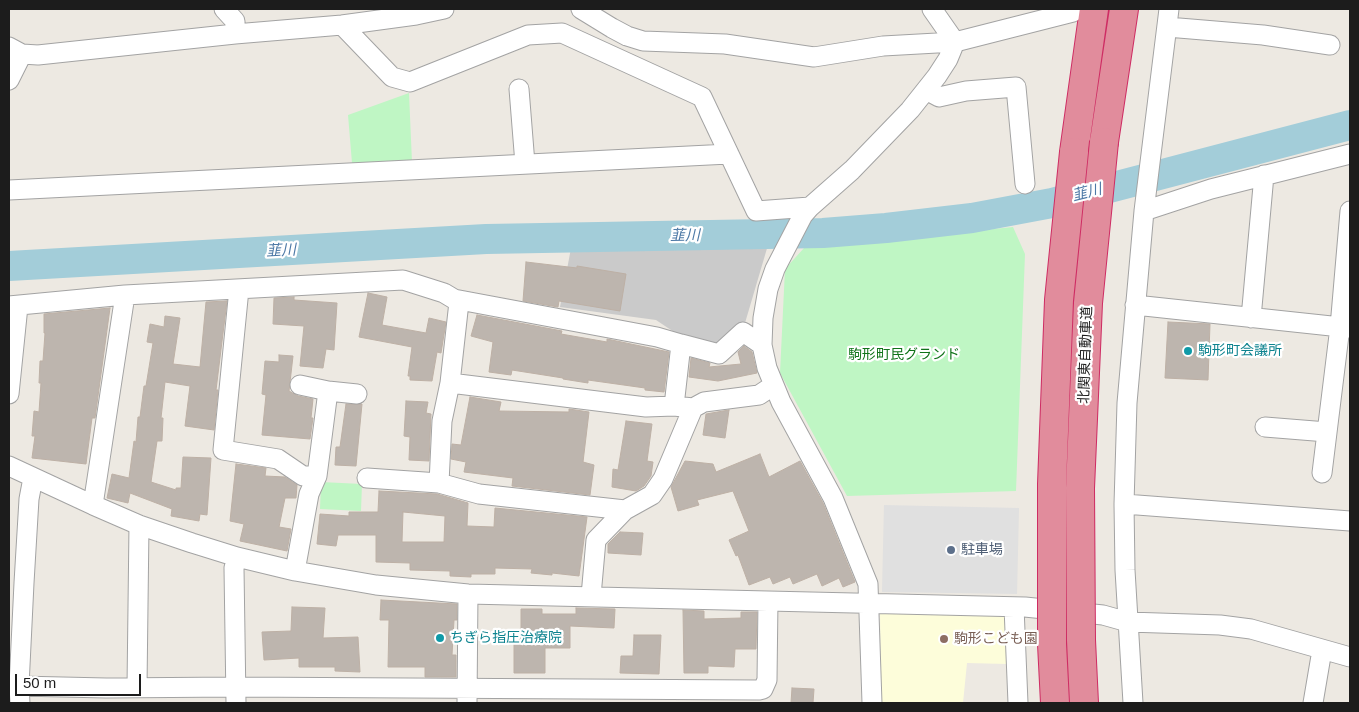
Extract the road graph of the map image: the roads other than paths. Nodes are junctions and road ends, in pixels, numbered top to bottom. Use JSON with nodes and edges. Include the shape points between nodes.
{"nodes":[{"id":1,"x":224,"y":9,"type":"edge"},
{"id":2,"x":444,"y":9,"type":"edge"},
{"id":3,"x":581,"y":9,"type":"edge"},
{"id":4,"x":932,"y":9,"type":"edge"},
{"id":5,"x":1124,"y":9,"type":"edge"},
{"id":6,"x":1169,"y":9,"type":"edge"},
{"id":7,"x":1084,"y":10,"type":"edge"},
{"id":8,"x":1047,"y":14,"type":"edge"},
{"id":9,"x":342,"y":25,"type":"junction"},
{"id":10,"x":1167,"y":28,"type":"junction"},
{"id":11,"x":235,"y":34,"type":"junction"},
{"id":12,"x":954,"y":42,"type":"junction"},
{"id":13,"x":1330,"y":45,"type":"dead end"},
{"id":14,"x":15,"y":50,"type":"edge"},
{"id":15,"x":9,"y":80,"type":"edge"},
{"id":16,"x":519,"y":89,"type":"dead end"},
{"id":17,"x":926,"y":90,"type":"junction"},
{"id":18,"x":730,"y":154,"type":"junction"},
{"id":19,"x":1350,"y":154,"type":"edge"},
{"id":20,"x":524,"y":164,"type":"junction"},
{"id":21,"x":1264,"y":176,"type":"junction"},
{"id":22,"x":1025,"y":184,"type":"dead end"},
{"id":23,"x":9,"y":190,"type":"edge"},
{"id":24,"x":1144,"y":208,"type":"junction"},
{"id":25,"x":806,"y":211,"type":"junction"},
{"id":26,"x":1350,"y":211,"type":"edge"},
{"id":27,"x":239,"y":289,"type":"junction"},
{"id":28,"x":124,"y":295,"type":"junction"},
{"id":29,"x":454,"y":299,"type":"junction"},
{"id":30,"x":1135,"y":305,"type":"junction"},
{"id":31,"x":13,"y":306,"type":"edge"},
{"id":32,"x":1251,"y":318,"type":"junction"},
{"id":33,"x":1345,"y":328,"type":"edge"},
{"id":34,"x":681,"y":344,"type":"junction"},
{"id":35,"x":762,"y":345,"type":"junction"},
{"id":36,"x":450,"y":383,"type":"junction"},
{"id":37,"x":300,"y":385,"type":"dead end"},
{"id":38,"x":774,"y":385,"type":"junction"},
{"id":39,"x":328,"y":391,"type":"junction"},
{"id":40,"x":9,"y":394,"type":"edge"},
{"id":41,"x":357,"y":394,"type":"dead end"},
{"id":42,"x":674,"y":406,"type":"junction"},
{"id":43,"x":694,"y":408,"type":"junction"},
{"id":44,"x":1265,"y":427,"type":"dead end"},
{"id":45,"x":1327,"y":432,"type":"junction"},
{"id":46,"x":9,"y":466,"type":"edge"},
{"id":47,"x":1322,"y":473,"type":"dead end"},
{"id":48,"x":317,"y":476,"type":"junction"},
{"id":49,"x":33,"y":478,"type":"junction"},
{"id":50,"x":367,"y":478,"type":"dead end"},
{"id":51,"x":439,"y":483,"type":"junction"},
{"id":52,"x":1124,"y":504,"type":"junction"},
{"id":53,"x":93,"y":506,"type":"junction"},
{"id":54,"x":625,"y":510,"type":"junction"},
{"id":55,"x":1350,"y":521,"type":"edge"},
{"id":56,"x":139,"y":525,"type":"junction"},
{"id":57,"x":237,"y":557,"type":"junction"},
{"id":58,"x":295,"y":571,"type":"junction"},
{"id":59,"x":16,"y":583,"type":"edge"},
{"id":60,"x":468,"y":594,"type":"junction"},
{"id":61,"x":591,"y":596,"type":"junction"},
{"id":62,"x":768,"y":601,"type":"junction"},
{"id":63,"x":869,"y":603,"type":"junction"},
{"id":64,"x":1014,"y":606,"type":"junction"},
{"id":65,"x":1128,"y":622,"type":"junction"},
{"id":66,"x":1322,"y":650,"type":"junction"},
{"id":67,"x":1350,"y":657,"type":"edge"},
{"id":68,"x":137,"y":687,"type":"junction"},
{"id":69,"x":20,"y":694,"type":"edge"},
{"id":70,"x":236,"y":695,"type":"edge"},
{"id":71,"x":467,"y":696,"type":"edge"},
{"id":72,"x":872,"y":703,"type":"edge"},
{"id":73,"x":1018,"y":703,"type":"edge"},
{"id":74,"x":1055,"y":703,"type":"edge"},
{"id":75,"x":1084,"y":703,"type":"edge"},
{"id":76,"x":1133,"y":703,"type":"edge"},
{"id":77,"x":1313,"y":703,"type":"edge"}],
"edges":[{"from":1,"to":11,"type":"street","via":[[235,21]]},
{"from":2,"to":9,"type":"street"},
{"from":3,"to":12,"type":"street","via":[[627,36],[643,41],[725,44],[802,56],[828,56],[883,46]]},
{"from":4,"to":12,"type":"street"},
{"from":5,"to":75,"type":"highway","name":"北関東自動車道","bridge":true,"via":[[1104,142],[1088,303],[1080,488]]},
{"from":6,"to":10,"type":"street"},
{"from":7,"to":8,"type":"street"},
{"from":7,"to":74,"type":"highway","name":"北関東自動車道","bridge":true,"via":[[1059,300],[1052,484]]},
{"from":8,"to":12,"type":"street"},
{"from":9,"to":11,"type":"street"},
{"from":9,"to":18,"type":"street","via":[[392,77],[410,82],[528,34],[562,34],[702,97]]},
{"from":10,"to":13,"type":"street","via":[[1264,35]]},
{"from":10,"to":24,"type":"street"},
{"from":11,"to":14,"type":"street","via":[[38,55]]},
{"from":12,"to":17,"type":"street","via":[[948,59]]},
{"from":14,"to":15,"type":"street"},
{"from":16,"to":20,"type":"street"},
{"from":17,"to":22,"type":"street","via":[[939,97],[1016,87]]},
{"from":17,"to":25,"type":"street","via":[[852,170]]},
{"from":18,"to":20,"type":"street"},
{"from":18,"to":25,"type":"street","via":[[756,211]]},
{"from":19,"to":21,"type":"street"},
{"from":20,"to":23,"type":"street"},
{"from":21,"to":24,"type":"street"},
{"from":21,"to":32,"type":"street"},
{"from":24,"to":30,"type":"street"},
{"from":25,"to":35,"type":"street","via":[[768,288]]},
{"from":26,"to":33,"type":"street"},
{"from":27,"to":28,"type":"street"},
{"from":27,"to":29,"type":"street","via":[[403,280]]},
{"from":27,"to":48,"type":"street","via":[[223,450],[278,459],[303,476]]},
{"from":28,"to":31,"type":"street"},
{"from":28,"to":53,"type":"street"},
{"from":29,"to":34,"type":"street"},
{"from":29,"to":36,"type":"street","via":[[459,302]]},
{"from":30,"to":32,"type":"street"},
{"from":30,"to":52,"type":"street","via":[[1127,403]]},
{"from":31,"to":40,"type":"street"},
{"from":32,"to":33,"type":"street"},
{"from":33,"to":45,"type":"street"},
{"from":34,"to":35,"type":"street","via":[[719,354],[743,332]]},
{"from":34,"to":42,"type":"street"},
{"from":35,"to":38,"type":"street"},
{"from":36,"to":42,"type":"street","via":[[646,407]]},
{"from":36,"to":51,"type":"street","via":[[442,421]]},
{"from":37,"to":39,"type":"street"},
{"from":38,"to":43,"type":"street","via":[[759,395],[704,402]]},
{"from":38,"to":63,"type":"street","via":[[833,498],[863,569]]},
{"from":39,"to":41,"type":"street"},
{"from":39,"to":48,"type":"street"},
{"from":42,"to":43,"type":"street"},
{"from":43,"to":54,"type":"street","via":[[664,479],[652,495]]},
{"from":44,"to":45,"type":"street"},
{"from":45,"to":47,"type":"street"},
{"from":46,"to":49,"type":"street"},
{"from":48,"to":58,"type":"street","via":[[309,494]]},
{"from":49,"to":53,"type":"street"},
{"from":49,"to":59,"type":"street"},
{"from":50,"to":51,"type":"street"},
{"from":51,"to":54,"type":"street","via":[[479,494]]},
{"from":52,"to":55,"type":"street"},
{"from":52,"to":65,"type":"street"},
{"from":53,"to":56,"type":"street"},
{"from":54,"to":61,"type":"street","via":[[596,540]]},
{"from":56,"to":57,"type":"street"},
{"from":56,"to":68,"type":"street"},
{"from":57,"to":58,"type":"street"},
{"from":57,"to":70,"type":"street","via":[[234,568]]},
{"from":58,"to":60,"type":"street","via":[[376,585]]},
{"from":59,"to":69,"type":"street"},
{"from":60,"to":61,"type":"street"},
{"from":60,"to":71,"type":"street"},
{"from":61,"to":62,"type":"street"},
{"from":62,"to":63,"type":"street"},
{"from":62,"to":71,"type":"street","via":[[767,680],[764,689]]},
{"from":63,"to":64,"type":"street"},
{"from":63,"to":72,"type":"street"},
{"from":64,"to":65,"type":"street","via":[[1103,615]]},
{"from":64,"to":73,"type":"street"},
{"from":65,"to":66,"type":"street","via":[[1251,629]]},
{"from":65,"to":76,"type":"street"},
{"from":66,"to":67,"type":"street"},
{"from":66,"to":77,"type":"street"},
{"from":68,"to":69,"type":"street"},
{"from":68,"to":70,"type":"street"},
{"from":70,"to":71,"type":"street"}]}
